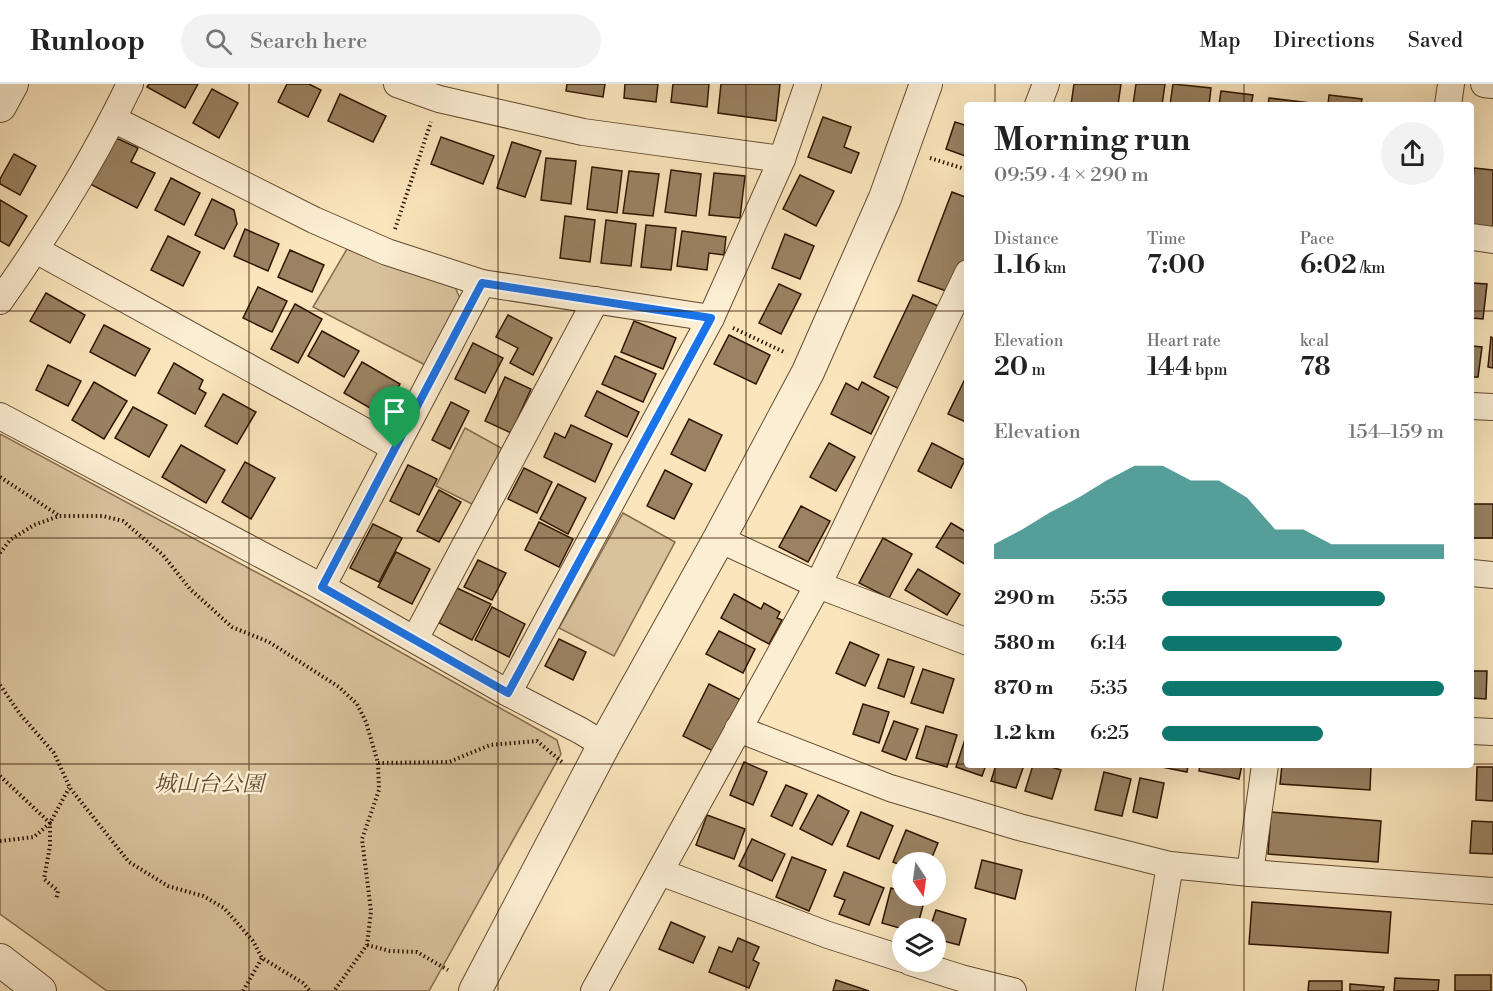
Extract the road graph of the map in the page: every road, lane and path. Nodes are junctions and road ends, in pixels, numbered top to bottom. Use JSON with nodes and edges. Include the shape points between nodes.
{"nodes":[{"id":1,"x":12,"y":84,"type":"edge"},
{"id":2,"x":130,"y":84,"type":"edge"},
{"id":3,"x":397,"y":84,"type":"edge"},
{"id":4,"x":808,"y":84,"type":"edge"},
{"id":5,"x":926,"y":84,"type":"edge"},
{"id":6,"x":1046,"y":84,"type":"edge"},
{"id":7,"x":1451,"y":84,"type":"edge"},
{"id":8,"x":1484,"y":84,"type":"edge"},
{"id":9,"x":1493,"y":85,"type":"edge"},
{"id":10,"x":439,"y":99,"type":"junction"},
{"id":11,"x":1039,"y":102,"type":"edge"},
{"id":12,"x":1448,"y":102,"type":"edge"},
{"id":13,"x":0,"y":106,"type":"edge"},
{"id":14,"x":113,"y":119,"type":"junction"},
{"id":15,"x":927,"y":157,"type":"dead end"},
{"id":16,"x":782,"y":159,"type":"junction"},
{"id":17,"x":964,"y":169,"type":"edge"},
{"id":18,"x":1474,"y":237,"type":"edge"},
{"id":19,"x":1493,"y":240,"type":"edge"},
{"id":20,"x":36,"y":250,"type":"junction"},
{"id":21,"x":387,"y":252,"type":"junction"},
{"id":22,"x":964,"y":281,"type":"edge"},
{"id":23,"x":482,"y":283,"type":"junction"},
{"id":24,"x":596,"y":300,"type":"junction"},
{"id":25,"x":0,"y":301,"type":"edge"},
{"id":26,"x":711,"y":318,"type":"junction"},
{"id":27,"x":787,"y":353,"type":"dead end"},
{"id":28,"x":1474,"y":406,"type":"edge"},
{"id":29,"x":1493,"y":407,"type":"edge"},
{"id":30,"x":0,"y":416,"type":"edge"},
{"id":31,"x":395,"y":448,"type":"junction"},
{"id":32,"x":0,"y":477,"type":"edge"},
{"id":33,"x":59,"y":516,"type":"junction"},
{"id":34,"x":719,"y":539,"type":"junction"},
{"id":35,"x":0,"y":553,"type":"edge"},
{"id":36,"x":1474,"y":573,"type":"edge"},
{"id":37,"x":1493,"y":575,"type":"edge"},
{"id":38,"x":818,"y":585,"type":"junction"},
{"id":39,"x":322,"y":587,"type":"junction"},
{"id":40,"x":964,"y":636,"type":"edge"},
{"id":41,"x":415,"y":639,"type":"junction"},
{"id":42,"x":0,"y":685,"type":"edge"},
{"id":43,"x":508,"y":693,"type":"junction"},
{"id":44,"x":738,"y":729,"type":"junction"},
{"id":45,"x":1474,"y":732,"type":"edge"},
{"id":46,"x":1493,"y":732,"type":"edge"},
{"id":47,"x":604,"y":745,"type":"junction"},
{"id":48,"x":378,"y":763,"type":"junction"},
{"id":49,"x":566,"y":765,"type":"dead end"},
{"id":50,"x":1265,"y":768,"type":"edge"},
{"id":51,"x":0,"y":776,"type":"edge"},
{"id":52,"x":70,"y":788,"type":"junction"},
{"id":53,"x":50,"y":823,"type":"junction"},
{"id":54,"x":0,"y":841,"type":"edge"},
{"id":55,"x":1170,"y":864,"type":"junction"},
{"id":56,"x":660,"y":872,"type":"junction"},
{"id":57,"x":1250,"y":873,"type":"junction"},
{"id":58,"x":1493,"y":891,"type":"edge"},
{"id":59,"x":56,"y":900,"type":"dead end"},
{"id":60,"x":367,"y":945,"type":"junction"},
{"id":61,"x":892,"y":955,"type":"edge"},
{"id":62,"x":261,"y":958,"type":"junction"},
{"id":63,"x":0,"y":960,"type":"edge"},
{"id":64,"x":448,"y":970,"type":"dead end"},
{"id":65,"x":942,"y":972,"type":"edge"},
{"id":66,"x":40,"y":991,"type":"edge"},
{"id":67,"x":243,"y":991,"type":"edge"},
{"id":68,"x":310,"y":991,"type":"edge"},
{"id":69,"x":334,"y":991,"type":"edge"},
{"id":70,"x":475,"y":991,"type":"edge"},
{"id":71,"x":594,"y":991,"type":"edge"},
{"id":72,"x":1013,"y":991,"type":"edge"},
{"id":73,"x":1149,"y":991,"type":"edge"}],
"edges":[{"from":1,"to":13,"type":"street"},
{"from":2,"to":14,"type":"street"},
{"from":3,"to":10,"type":"street"},
{"from":4,"to":16,"type":"street"},
{"from":5,"to":34,"type":"street","via":[[885,198],[808,372]]},
{"from":6,"to":11,"type":"street"},
{"from":7,"to":12,"type":"street"},
{"from":8,"to":9,"type":"street"},
{"from":10,"to":16,"type":"street","via":[[583,132]]},
{"from":10,"to":21,"type":"path"},
{"from":14,"to":20,"type":"street"},
{"from":14,"to":21,"type":"street","via":[[314,220]]},
{"from":15,"to":17,"type":"path"},
{"from":16,"to":26,"type":"street"},
{"from":18,"to":19,"type":"street"},
{"from":20,"to":25,"type":"street"},
{"from":20,"to":31,"type":"street"},
{"from":21,"to":23,"type":"street"},
{"from":22,"to":38,"type":"street"},
{"from":23,"to":24,"type":"street"},
{"from":23,"to":31,"type":"street"},
{"from":24,"to":26,"type":"street"},
{"from":24,"to":41,"type":"street"},
{"from":26,"to":27,"type":"path"},
{"from":26,"to":43,"type":"street"},
{"from":28,"to":29,"type":"street"},
{"from":30,"to":39,"type":"street"},
{"from":31,"to":39,"type":"street"},
{"from":32,"to":33,"type":"path"},
{"from":33,"to":35,"type":"path","via":[[10,540]]},
{"from":33,"to":48,"type":"path","via":[[123,520],[163,555],[190,589],[232,627],[269,642],[339,687],[357,704]]},
{"from":34,"to":38,"type":"street"},
{"from":34,"to":47,"type":"street"},
{"from":36,"to":37,"type":"street"},
{"from":38,"to":40,"type":"street"},
{"from":38,"to":44,"type":"street"},
{"from":39,"to":41,"type":"street"},
{"from":41,"to":43,"type":"street"},
{"from":42,"to":52,"type":"path","via":[[54,753]]},
{"from":43,"to":47,"type":"street"},
{"from":44,"to":55,"type":"street","via":[[890,788],[1019,827]]},
{"from":44,"to":56,"type":"street"},
{"from":45,"to":46,"type":"street"},
{"from":47,"to":70,"type":"street"},
{"from":48,"to":49,"type":"path","via":[[449,762],[490,745],[537,741]]},
{"from":48,"to":60,"type":"path","via":[[379,790],[362,839],[370,911]]},
{"from":50,"to":57,"type":"street"},
{"from":51,"to":53,"type":"path"},
{"from":52,"to":53,"type":"path"},
{"from":52,"to":62,"type":"path","via":[[129,862],[168,886],[203,896],[224,908],[253,941]]},
{"from":53,"to":54,"type":"path","via":[[34,837]]},
{"from":53,"to":59,"type":"path","via":[[44,879],[58,891]]},
{"from":55,"to":57,"type":"street"},
{"from":55,"to":73,"type":"street"},
{"from":56,"to":61,"type":"street"},
{"from":56,"to":71,"type":"street"},
{"from":57,"to":58,"type":"street"},
{"from":60,"to":64,"type":"path","via":[[417,952]]},
{"from":60,"to":69,"type":"path"},
{"from":62,"to":67,"type":"path"},
{"from":62,"to":68,"type":"path","via":[[303,982]]},
{"from":63,"to":66,"type":"street"},
{"from":65,"to":72,"type":"street"}]}
